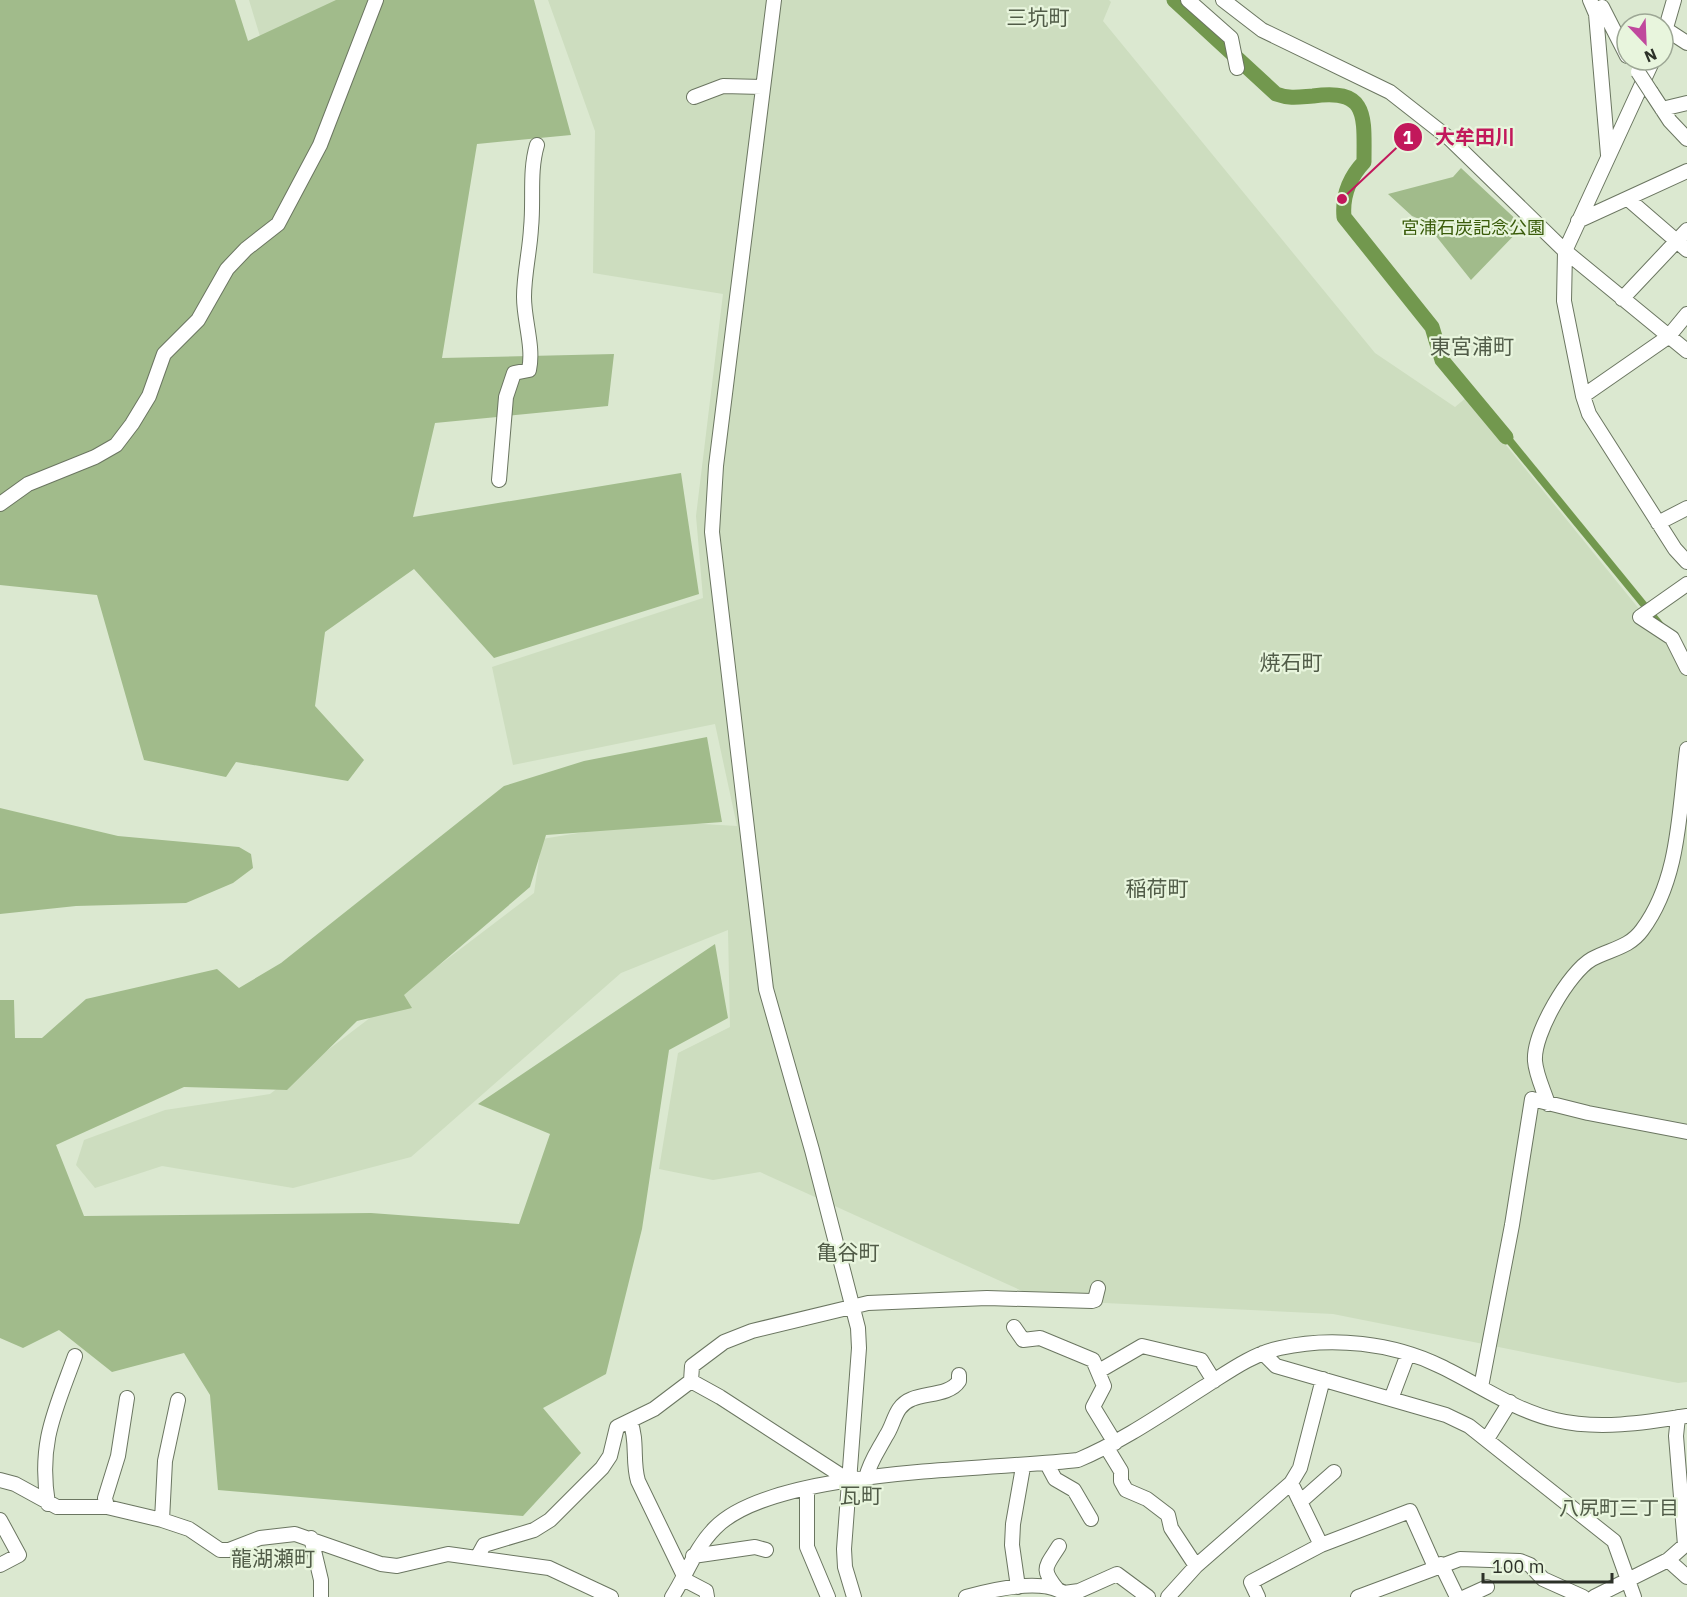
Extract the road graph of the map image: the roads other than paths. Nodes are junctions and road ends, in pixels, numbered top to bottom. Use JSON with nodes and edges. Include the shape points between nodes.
{"nodes":[{"id":1,"x":376,"y":0,"type":"edge"},
{"id":2,"x":774,"y":0,"type":"edge"},
{"id":3,"x":1188,"y":0,"type":"edge"},
{"id":4,"x":1223,"y":0,"type":"edge"},
{"id":5,"x":1596,"y":4,"type":"edge"},
{"id":6,"x":1615,"y":36,"type":"edge"},
{"id":7,"x":1237,"y":68,"type":"dead end"},
{"id":8,"x":1638,"y":72,"type":"edge"},
{"id":9,"x":1647,"y":72,"type":"edge"},
{"id":10,"x":762,"y":87,"type":"junction"},
{"id":11,"x":694,"y":98,"type":"dead end"},
{"id":12,"x":1687,"y":103,"type":"edge"},
{"id":13,"x":1662,"y":110,"type":"junction"},
{"id":14,"x":1687,"y":139,"type":"edge"},
{"id":15,"x":537,"y":145,"type":"dead end"},
{"id":16,"x":1608,"y":156,"type":"junction"},
{"id":17,"x":1687,"y":171,"type":"edge"},
{"id":18,"x":1628,"y":199,"type":"junction"},
{"id":19,"x":1578,"y":221,"type":"junction"},
{"id":20,"x":1687,"y":230,"type":"edge"},
{"id":21,"x":1682,"y":246,"type":"edge"},
{"id":22,"x":1565,"y":251,"type":"junction"},
{"id":23,"x":1622,"y":299,"type":"junction"},
{"id":24,"x":1687,"y":314,"type":"edge"},
{"id":25,"x":1668,"y":337,"type":"junction"},
{"id":26,"x":1687,"y":351,"type":"edge"},
{"id":27,"x":1582,"y":396,"type":"junction"},
{"id":28,"x":499,"y":480,"type":"dead end"},
{"id":29,"x":0,"y":504,"type":"edge"},
{"id":30,"x":1687,"y":508,"type":"edge"},
{"id":31,"x":1658,"y":523,"type":"junction"},
{"id":32,"x":1687,"y":562,"type":"edge"},
{"id":33,"x":1687,"y":584,"type":"edge"},
{"id":34,"x":1687,"y":668,"type":"edge"},
{"id":35,"x":1687,"y":749,"type":"edge"},
{"id":36,"x":1548,"y":1104,"type":"junction"},
{"id":37,"x":1687,"y":1132,"type":"edge"},
{"id":38,"x":1098,"y":1288,"type":"dead end"},
{"id":39,"x":853,"y":1306,"type":"junction"},
{"id":40,"x":1014,"y":1327,"type":"dead end"},
{"id":41,"x":1263,"y":1353,"type":"junction"},
{"id":42,"x":1408,"y":1354,"type":"junction"},
{"id":43,"x":75,"y":1356,"type":"dead end"},
{"id":44,"x":1098,"y":1371,"type":"junction"},
{"id":45,"x":959,"y":1375,"type":"dead end"},
{"id":46,"x":1323,"y":1379,"type":"junction"},
{"id":47,"x":1214,"y":1381,"type":"junction"},
{"id":48,"x":691,"y":1382,"type":"junction"},
{"id":49,"x":1481,"y":1388,"type":"junction"},
{"id":50,"x":127,"y":1398,"type":"dead end"},
{"id":51,"x":1391,"y":1399,"type":"junction"},
{"id":52,"x":178,"y":1400,"type":"dead end"},
{"id":53,"x":1510,"y":1402,"type":"junction"},
{"id":54,"x":1682,"y":1417,"type":"edge"},
{"id":55,"x":630,"y":1421,"type":"junction"},
{"id":56,"x":1487,"y":1439,"type":"junction"},
{"id":57,"x":1111,"y":1445,"type":"junction"},
{"id":58,"x":1047,"y":1464,"type":"junction"},
{"id":59,"x":1023,"y":1467,"type":"junction"},
{"id":60,"x":1334,"y":1472,"type":"dead end"},
{"id":61,"x":866,"y":1478,"type":"junction"},
{"id":62,"x":0,"y":1480,"type":"edge"},
{"id":63,"x":848,"y":1480,"type":"junction"},
{"id":64,"x":1291,"y":1483,"type":"junction"},
{"id":65,"x":807,"y":1488,"type":"junction"},
{"id":66,"x":1300,"y":1502,"type":"junction"},
{"id":67,"x":48,"y":1504,"type":"junction"},
{"id":68,"x":107,"y":1507,"type":"junction"},
{"id":69,"x":1091,"y":1519,"type":"dead end"},
{"id":70,"x":0,"y":1520,"type":"edge"},
{"id":71,"x":162,"y":1520,"type":"junction"},
{"id":72,"x":311,"y":1538,"type":"junction"},
{"id":73,"x":1321,"y":1545,"type":"junction"},
{"id":74,"x":1059,"y":1546,"type":"dead end"},
{"id":75,"x":766,"y":1550,"type":"dead end"},
{"id":76,"x":478,"y":1556,"type":"junction"},
{"id":77,"x":693,"y":1556,"type":"junction"},
{"id":78,"x":1668,"y":1560,"type":"junction"},
{"id":79,"x":0,"y":1565,"type":"edge"},
{"id":80,"x":1196,"y":1566,"type":"junction"},
{"id":81,"x":1438,"y":1566,"type":"junction"},
{"id":82,"x":1687,"y":1577,"type":"edge"},
{"id":83,"x":683,"y":1578,"type":"junction"},
{"id":84,"x":1628,"y":1581,"type":"junction"},
{"id":85,"x":1018,"y":1587,"type":"junction"},
{"id":86,"x":1486,"y":1587,"type":"dead end"},
{"id":87,"x":1057,"y":1589,"type":"junction"},
{"id":88,"x":321,"y":1597,"type":"edge"},
{"id":89,"x":611,"y":1597,"type":"edge"},
{"id":90,"x":672,"y":1597,"type":"edge"},
{"id":91,"x":707,"y":1597,"type":"edge"},
{"id":92,"x":828,"y":1597,"type":"edge"},
{"id":93,"x":854,"y":1597,"type":"edge"},
{"id":94,"x":966,"y":1597,"type":"edge"},
{"id":95,"x":1148,"y":1597,"type":"edge"},
{"id":96,"x":1168,"y":1597,"type":"edge"},
{"id":97,"x":1258,"y":1597,"type":"edge"},
{"id":98,"x":1358,"y":1597,"type":"edge"},
{"id":99,"x":1457,"y":1597,"type":"edge"},
{"id":100,"x":1465,"y":1597,"type":"edge"},
{"id":101,"x":1583,"y":1597,"type":"edge"},
{"id":102,"x":1594,"y":1597,"type":"edge"},
{"id":103,"x":1634,"y":1597,"type":"edge"}],
"edges":[{"from":1,"to":29,"type":"street","via":[[320,145],[278,225],[246,249],[227,270],[198,320],[164,354],[149,396],[132,424],[116,445],[95,458],[28,484]]},
{"from":2,"to":10,"type":"street"},
{"from":3,"to":7,"type":"street","via":[[1231,38]]},
{"from":4,"to":22,"type":"street","via":[[1262,30],[1389,92],[1450,139]]},
{"from":5,"to":6,"type":"street"},
{"from":5,"to":16,"type":"street"},
{"from":8,"to":13,"type":"street","bridge":true},
{"from":9,"to":16,"type":"street"},
{"from":10,"to":11,"type":"street","via":[[723,86]]},
{"from":10,"to":39,"type":"street","via":[[716,465],[712,532],[766,989]]},
{"from":12,"to":13,"type":"street"},
{"from":13,"to":14,"type":"street"},
{"from":15,"to":28,"type":"street","via":[[532,161],[532,226],[524,295],[526,335],[532,355],[529,370],[514,373],[506,397]]},
{"from":16,"to":19,"type":"street"},
{"from":17,"to":18,"type":"street"},
{"from":18,"to":19,"type":"street"},
{"from":18,"to":21,"type":"street"},
{"from":19,"to":22,"type":"street"},
{"from":20,"to":21,"type":"street"},
{"from":21,"to":23,"type":"street"},
{"from":22,"to":23,"type":"street"},
{"from":22,"to":27,"type":"street","via":[[1564,301]]},
{"from":23,"to":25,"type":"street"},
{"from":24,"to":25,"type":"street"},
{"from":25,"to":26,"type":"street"},
{"from":25,"to":27,"type":"street"},
{"from":27,"to":31,"type":"street","via":[[1589,414]]},
{"from":30,"to":31,"type":"street"},
{"from":31,"to":32,"type":"street"},
{"from":33,"to":34,"type":"street","via":[[1640,617],[1672,638]]},
{"from":35,"to":36,"type":"street","via":[[1674,852],[1656,907],[1630,943],[1583,965],[1544,1024],[1535,1059]]},
{"from":36,"to":37,"type":"street"},
{"from":36,"to":49,"type":"street","via":[[1532,1099]]},
{"from":38,"to":39,"type":"street","via":[[1092,1301],[975,1298]]},
{"from":39,"to":48,"type":"street","via":[[752,1331],[724,1342],[692,1366]]},
{"from":39,"to":63,"type":"street","via":[[859,1348]]},
{"from":40,"to":44,"type":"street","via":[[1023,1340],[1040,1338],[1093,1360]]},
{"from":41,"to":42,"type":"street","via":[[1333,1343]]},
{"from":41,"to":46,"type":"street","via":[[1276,1366]]},
{"from":41,"to":47,"type":"street"},
{"from":42,"to":49,"type":"street"},
{"from":42,"to":51,"type":"street"},
{"from":43,"to":67,"type":"street","via":[[49,1427],[43,1466]]},
{"from":44,"to":47,"type":"street","via":[[1142,1346],[1201,1360]]},
{"from":44,"to":57,"type":"street","via":[[1104,1386],[1093,1407]]},
{"from":45,"to":61,"type":"street","via":[[959,1382],[952,1388],[902,1405],[888,1435],[871,1457]]},
{"from":46,"to":51,"type":"street"},
{"from":46,"to":64,"type":"street","via":[[1300,1468]]},
{"from":47,"to":57,"type":"street"},
{"from":48,"to":55,"type":"street"},
{"from":48,"to":63,"type":"street"},
{"from":49,"to":53,"type":"street"},
{"from":50,"to":68,"type":"street","via":[[118,1456],[105,1498]]},
{"from":51,"to":56,"type":"street","via":[[1446,1415]]},
{"from":52,"to":71,"type":"street","via":[[165,1461]]},
{"from":53,"to":54,"type":"street","via":[[1574,1424]]},
{"from":53,"to":56,"type":"street"},
{"from":54,"to":78,"type":"street","via":[[1676,1436],[1685,1545]]},
{"from":55,"to":76,"type":"street","via":[[616,1427],[610,1456],[602,1468],[550,1520],[534,1530],[484,1545]]},
{"from":55,"to":83,"type":"street","via":[[636,1435],[638,1481]]},
{"from":56,"to":84,"type":"street","via":[[1614,1541]]},
{"from":57,"to":58,"type":"street","via":[[1078,1461]]},
{"from":57,"to":80,"type":"street","via":[[1126,1490],[1147,1499],[1168,1515],[1171,1528]]},
{"from":58,"to":59,"type":"street"},
{"from":58,"to":69,"type":"street","via":[[1054,1479],[1074,1490]]},
{"from":59,"to":61,"type":"street"},
{"from":59,"to":85,"type":"street","via":[[1012,1524]]},
{"from":60,"to":66,"type":"street"},
{"from":61,"to":63,"type":"street"},
{"from":62,"to":67,"type":"street","via":[[15,1484]]},
{"from":63,"to":65,"type":"street"},
{"from":63,"to":93,"type":"street","via":[[844,1549]]},
{"from":64,"to":66,"type":"street"},
{"from":64,"to":80,"type":"street"},
{"from":65,"to":77,"type":"street","via":[[730,1516]]},
{"from":65,"to":92,"type":"street","via":[[807,1547]]},
{"from":66,"to":73,"type":"street"},
{"from":67,"to":68,"type":"street"},
{"from":68,"to":71,"type":"street"},
{"from":70,"to":79,"type":"street","via":[[19,1555]]},
{"from":71,"to":72,"type":"street","via":[[189,1529],[220,1550],[260,1538],[295,1534]]},
{"from":72,"to":76,"type":"street","via":[[381,1564],[397,1566],[448,1554]]},
{"from":72,"to":88,"type":"street"},
{"from":73,"to":81,"type":"street","via":[[1410,1511]]},
{"from":73,"to":97,"type":"street","via":[[1251,1582]]},
{"from":74,"to":87,"type":"street","via":[[1045,1568]]},
{"from":75,"to":77,"type":"street","via":[[755,1547]]},
{"from":76,"to":89,"type":"street","via":[[549,1568]]},
{"from":77,"to":83,"type":"street"},
{"from":78,"to":82,"type":"street"},
{"from":78,"to":84,"type":"street"},
{"from":80,"to":96,"type":"street"},
{"from":81,"to":98,"type":"street"},
{"from":81,"to":99,"type":"street"},
{"from":81,"to":101,"type":"street","via":[[1460,1558],[1520,1561],[1530,1565],[1543,1579]]},
{"from":83,"to":90,"type":"street"},
{"from":83,"to":91,"type":"street","via":[[706,1591]]},
{"from":84,"to":102,"type":"street"},
{"from":84,"to":103,"type":"street"},
{"from":85,"to":87,"type":"street"},
{"from":85,"to":94,"type":"street"},
{"from":86,"to":100,"type":"street"},
{"from":87,"to":95,"type":"street","via":[[1064,1593],[1079,1591],[1117,1574]]}]}
